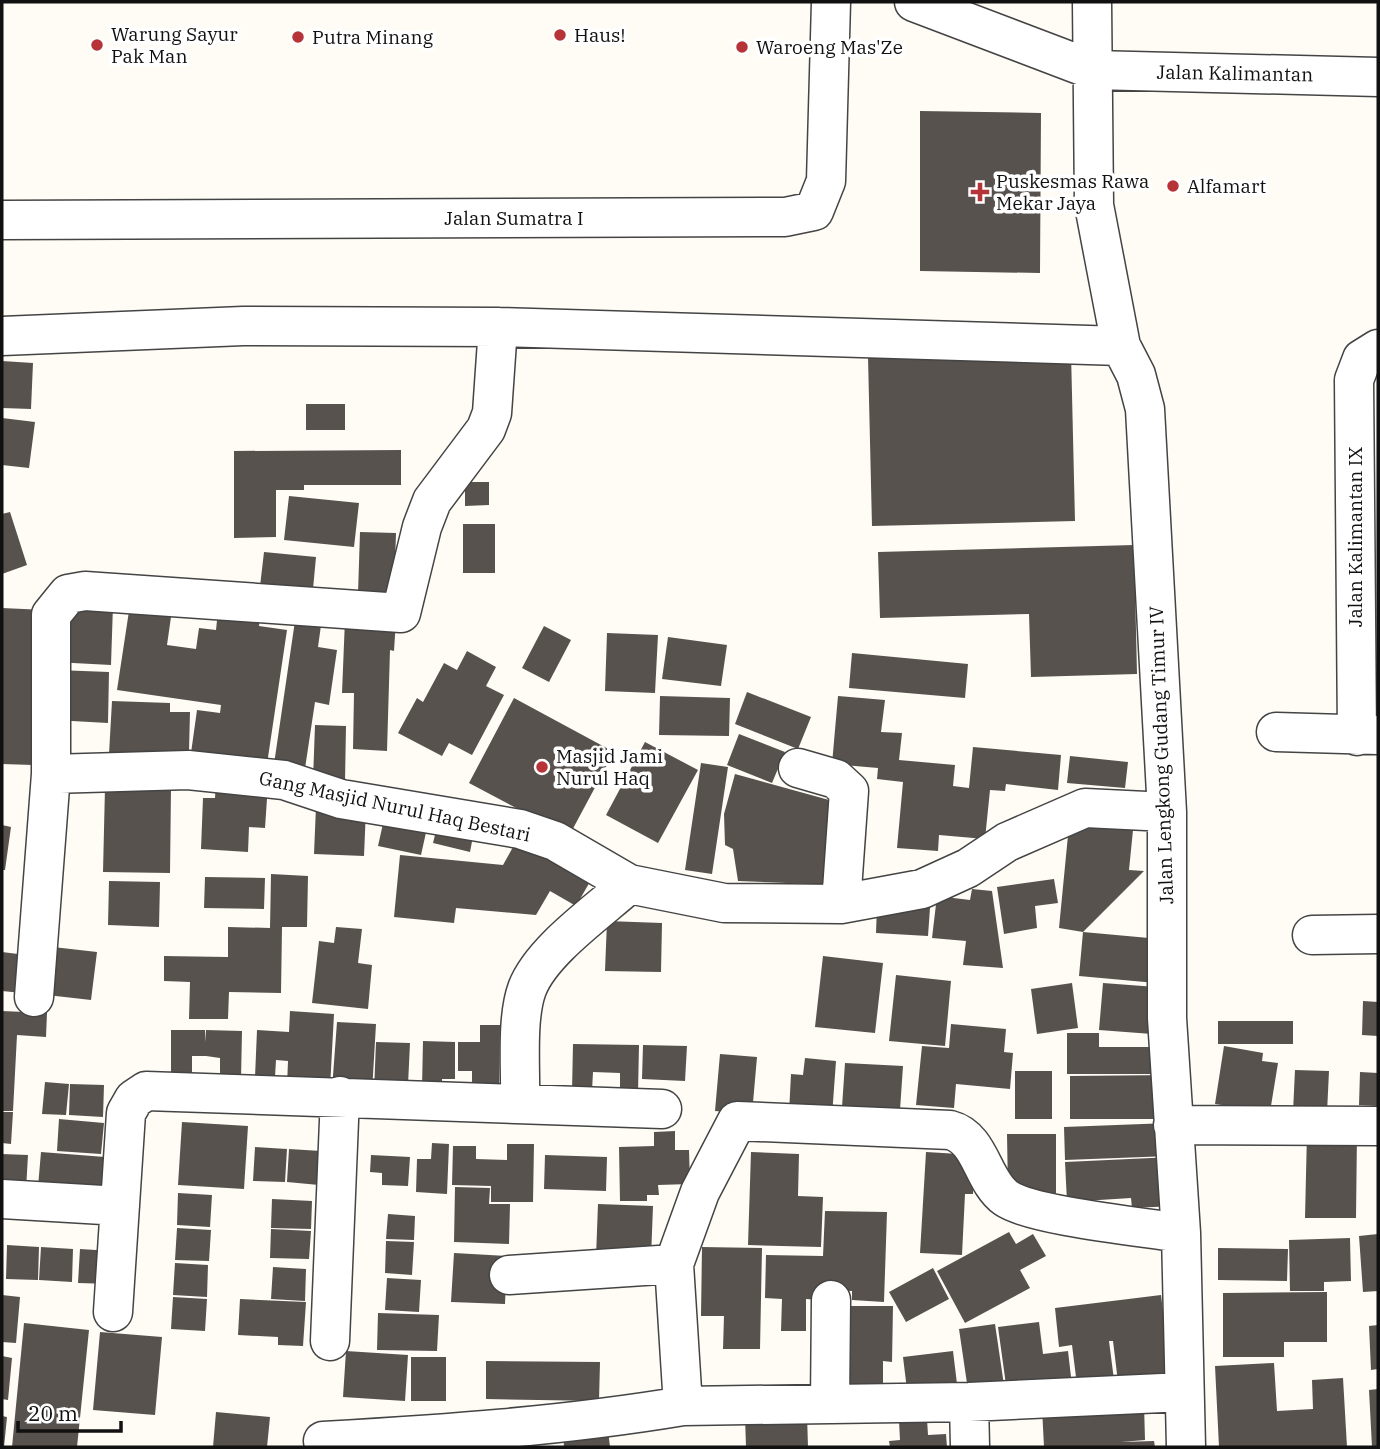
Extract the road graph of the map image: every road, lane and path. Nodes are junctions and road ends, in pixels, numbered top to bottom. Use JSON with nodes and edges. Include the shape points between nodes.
{"nodes":[{"id":1,"x":831,"y":2,"type":"edge"},
{"id":2,"x":914,"y":2,"type":"edge"},
{"id":3,"x":1092,"y":2,"type":"edge"},
{"id":4,"x":1093,"y":70,"type":"junction"},
{"id":5,"x":1378,"y":77,"type":"edge"},
{"id":6,"x":2,"y":220,"type":"edge"},
{"id":7,"x":498,"y":327,"type":"junction"},
{"id":8,"x":2,"y":336,"type":"edge"},
{"id":9,"x":1121,"y":346,"type":"junction"},
{"id":10,"x":1378,"y":349,"type":"edge"},
{"id":11,"x":1276,"y":732,"type":"dead end"},
{"id":12,"x":1368,"y":736,"type":"edge"},
{"id":13,"x":798,"y":768,"type":"dead end"},
{"id":14,"x":51,"y":774,"type":"junction"},
{"id":15,"x":1167,"y":812,"type":"junction"},
{"id":16,"x":629,"y":884,"type":"junction"},
{"id":17,"x":841,"y":904,"type":"junction"},
{"id":18,"x":1378,"y":934,"type":"edge"},
{"id":19,"x":1312,"y":935,"type":"dead end"},
{"id":20,"x":34,"y":997,"type":"dead end"},
{"id":21,"x":340,"y":1096,"type":"junction"},
{"id":22,"x":520,"y":1103,"type":"junction"},
{"id":23,"x":662,"y":1109,"type":"dead end"},
{"id":24,"x":1173,"y":1125,"type":"junction"},
{"id":25,"x":1378,"y":1126,"type":"edge"},
{"id":26,"x":2,"y":1199,"type":"edge"},
{"id":27,"x":120,"y":1206,"type":"junction"},
{"id":28,"x":1181,"y":1233,"type":"junction"},
{"id":29,"x":674,"y":1264,"type":"junction"},
{"id":30,"x":509,"y":1275,"type":"dead end"},
{"id":31,"x":831,"y":1300,"type":"dead end"},
{"id":32,"x":113,"y":1312,"type":"dead end"},
{"id":33,"x":330,"y":1340,"type":"dead end"},
{"id":34,"x":1184,"y":1392,"type":"junction"},
{"id":35,"x":969,"y":1402,"type":"junction"},
{"id":36,"x":830,"y":1404,"type":"junction"},
{"id":37,"x":683,"y":1406,"type":"junction"},
{"id":38,"x":323,"y":1441,"type":"dead end"},
{"id":39,"x":971,"y":1447,"type":"edge"},
{"id":40,"x":1186,"y":1447,"type":"edge"}],
"edges":[{"from":1,"to":6,"type":"street","name":"Jalan Sumatra I","via":[[826,181],[814,211],[771,217]]},
{"from":2,"to":4,"type":"street","name":"Jalan Kalimantan"},
{"from":3,"to":4,"type":"street","name":"Jalan Lengkong Gudang Timur IV"},
{"from":4,"to":5,"type":"street","name":"Jalan Kalimantan"},
{"from":4,"to":9,"type":"street","name":"Jalan Lengkong Gudang Timur IV","via":[[1094,205]]},
{"from":7,"to":8,"type":"street","via":[[243,326]]},
{"from":7,"to":9,"type":"street"},
{"from":7,"to":14,"type":"street","via":[[492,413],[486,429],[432,501],[401,613],[85,591],[68,594],[51,615],[49,629]]},
{"from":9,"to":15,"type":"street","name":"Jalan Lengkong Gudang Timur IV","via":[[1140,385],[1145,409]]},
{"from":10,"to":12,"type":"street","name":"Jalan Kalimantan IX","via":[[1362,359],[1354,380]]},
{"from":11,"to":12,"type":"street"},
{"from":13,"to":17,"type":"street","via":[[836,779],[849,791]]},
{"from":14,"to":16,"type":"street","name":"Gang Masjid Nurul Haq Bestari","via":[[188,770],[284,780],[341,799],[520,829],[555,841]]},
{"from":14,"to":20,"type":"street"},
{"from":15,"to":17,"type":"street","name":"Gang Masjid Nurul Haq Bestari","via":[[1085,808],[1006,842],[968,868],[922,889]]},
{"from":15,"to":24,"type":"street","name":"Jalan Lengkong Gudang Timur IV","via":[[1167,1018]]},
{"from":16,"to":17,"type":"street","name":"Gang Masjid Nurul Haq Bestari","via":[[724,903]]},
{"from":16,"to":22,"type":"street","via":[[534,974],[524,1006]]},
{"from":18,"to":19,"type":"street"},
{"from":21,"to":22,"type":"street"},
{"from":21,"to":27,"type":"street","via":[[146,1091],[126,1113]]},
{"from":21,"to":33,"type":"street"},
{"from":22,"to":23,"type":"street"},
{"from":24,"to":25,"type":"street"},
{"from":24,"to":28,"type":"street","name":"Jalan Lengkong Gudang Timur IV"},
{"from":26,"to":27,"type":"street"},
{"from":27,"to":32,"type":"street"},
{"from":28,"to":29,"type":"street","via":[[1009,1200],[999,1192],[965,1135],[950,1130],[737,1121],[700,1192]]},
{"from":28,"to":34,"type":"street","name":"Jalan Lengkong Gudang Timur IV"},
{"from":29,"to":30,"type":"street"},
{"from":29,"to":37,"type":"street"},
{"from":31,"to":36,"type":"street"},
{"from":34,"to":35,"type":"street"},
{"from":34,"to":40,"type":"street","name":"Jalan Lengkong Gudang Timur IV"},
{"from":35,"to":36,"type":"street"},
{"from":35,"to":39,"type":"street"},
{"from":36,"to":37,"type":"street"},
{"from":37,"to":38,"type":"street","via":[[490,1431]]}]}
